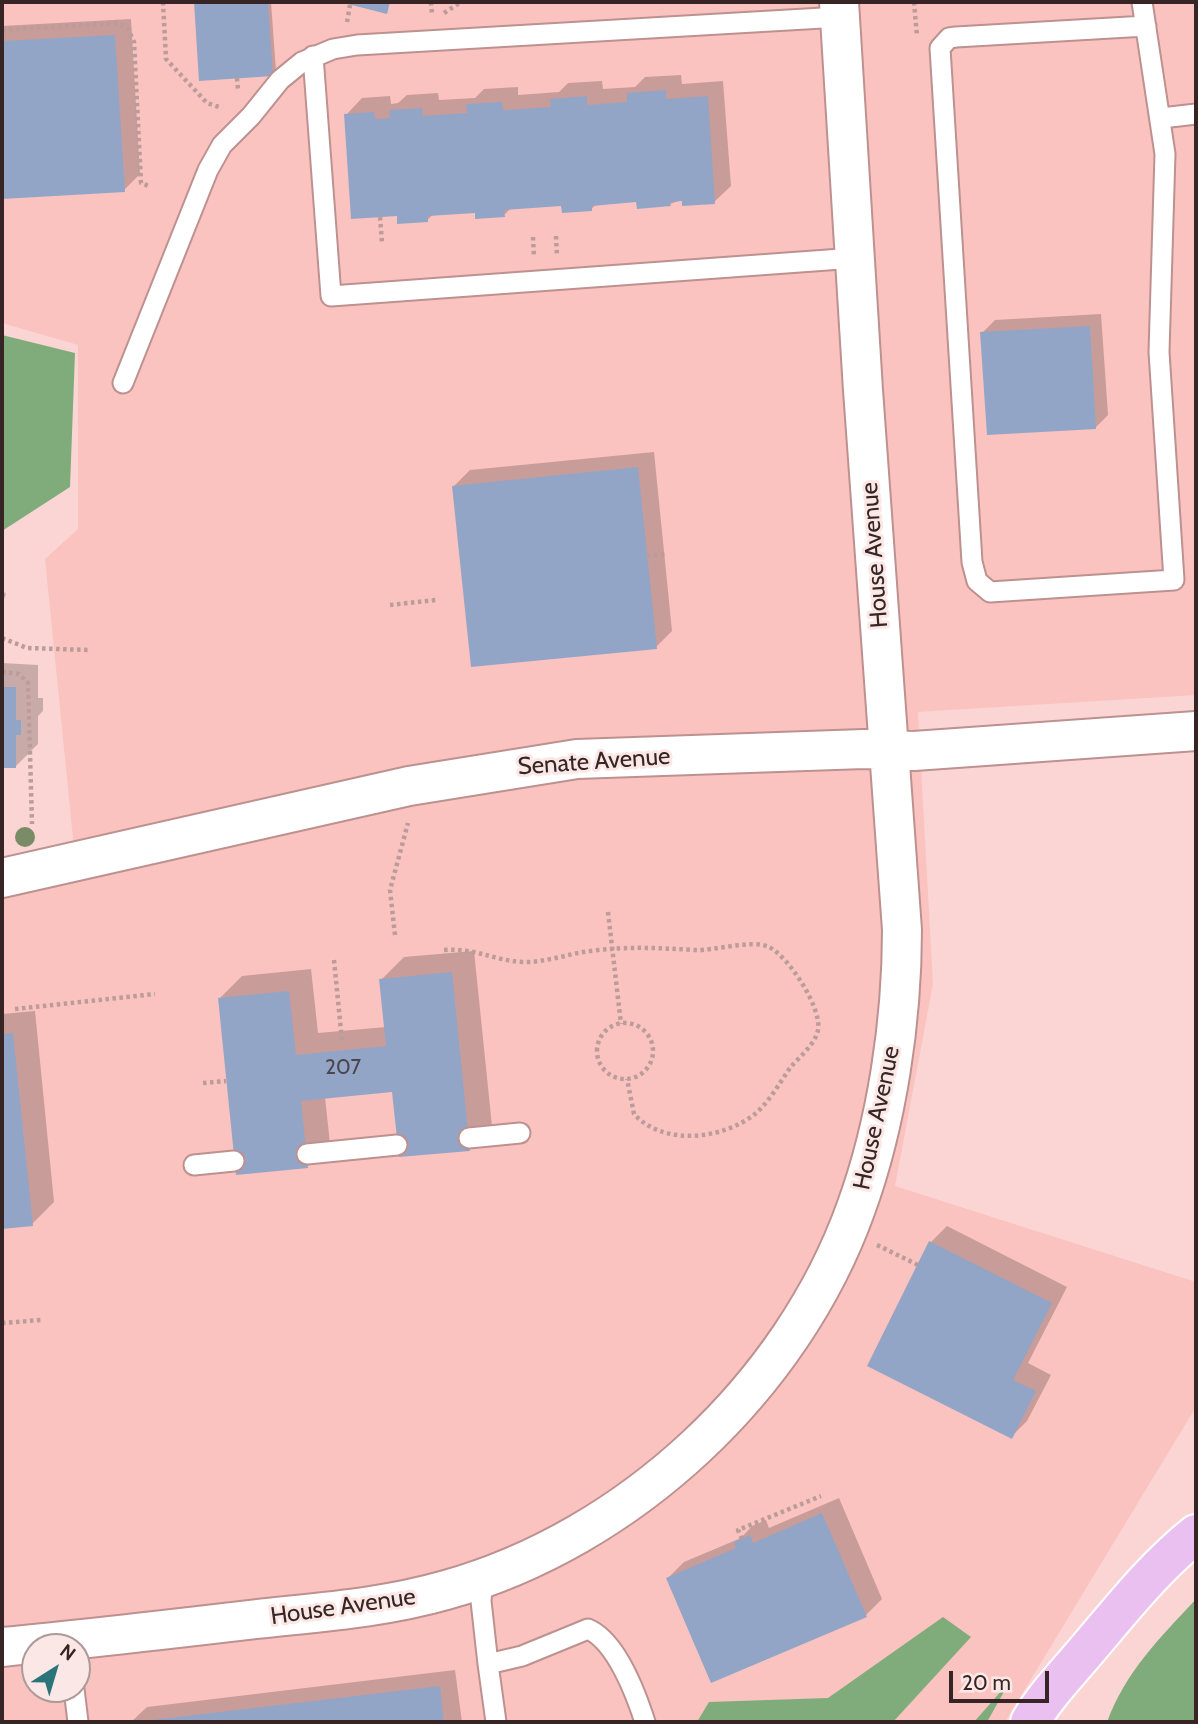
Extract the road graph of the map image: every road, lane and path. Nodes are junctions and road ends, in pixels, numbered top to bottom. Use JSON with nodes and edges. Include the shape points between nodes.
{"nodes":[{"id":1,"x":163,"y":2,"type":"edge"},
{"id":2,"x":914,"y":2,"type":"edge"},
{"id":3,"x":1142,"y":2,"type":"edge"},
{"id":4,"x":840,"y":10,"type":"edge"},
{"id":5,"x":1146,"y":26,"type":"junction"},
{"id":6,"x":2,"y":30,"type":"edge"},
{"id":7,"x":928,"y":40,"type":"dead end"},
{"id":8,"x":313,"y":56,"type":"junction"},
{"id":9,"x":237,"y":78,"type":"dead end"},
{"id":10,"x":238,"y":98,"type":"dead end"},
{"id":11,"x":226,"y":109,"type":"dead end"},
{"id":12,"x":1196,"y":114,"type":"edge"},
{"id":13,"x":1162,"y":118,"type":"junction"},
{"id":14,"x":151,"y":187,"type":"dead end"},
{"id":15,"x":380,"y":217,"type":"dead end"},
{"id":16,"x":382,"y":243,"type":"dead end"},
{"id":17,"x":855,"y":258,"type":"junction"},
{"id":18,"x":123,"y":383,"type":"dead end"},
{"id":19,"x":664,"y":554,"type":"dead end"},
{"id":20,"x":647,"y":556,"type":"dead end"},
{"id":21,"x":436,"y":600,"type":"dead end"},
{"id":22,"x":390,"y":605,"type":"dead end"},
{"id":23,"x":2,"y":638,"type":"edge"},
{"id":24,"x":89,"y":650,"type":"dead end"},
{"id":25,"x":2,"y":672,"type":"edge"},
{"id":26,"x":1196,"y":731,"type":"edge"},
{"id":27,"x":888,"y":750,"type":"junction"},
{"id":28,"x":411,"y":812,"type":"dead end"},
{"id":29,"x":33,"y":824,"type":"dead end"},
{"id":30,"x":2,"y":878,"type":"edge"},
{"id":31,"x":608,"y":912,"type":"dead end"},
{"id":32,"x":396,"y":935,"type":"dead end"},
{"id":33,"x":614,"y":949,"type":"junction"},
{"id":34,"x":444,"y":950,"type":"dead end"},
{"id":35,"x":334,"y":960,"type":"dead end"},
{"id":36,"x":155,"y":994,"type":"dead end"},
{"id":37,"x":15,"y":1009,"type":"dead end"},
{"id":38,"x":621,"y":1024,"type":"junction"},
{"id":39,"x":342,"y":1041,"type":"dead end"},
{"id":40,"x":627,"y":1079,"type":"junction"},
{"id":41,"x":226,"y":1081,"type":"dead end"},
{"id":42,"x":203,"y":1083,"type":"dead end"},
{"id":43,"x":520,"y":1133,"type":"dead end"},
{"id":44,"x":469,"y":1138,"type":"dead end"},
{"id":45,"x":397,"y":1145,"type":"dead end"},
{"id":46,"x":307,"y":1154,"type":"dead end"},
{"id":47,"x":234,"y":1161,"type":"dead end"},
{"id":48,"x":194,"y":1165,"type":"dead end"},
{"id":49,"x":867,"y":1240,"type":"dead end"},
{"id":50,"x":918,"y":1265,"type":"dead end"},
{"id":51,"x":41,"y":1320,"type":"dead end"},
{"id":52,"x":2,"y":1324,"type":"edge"},
{"id":53,"x":821,"y":1496,"type":"dead end"},
{"id":54,"x":1196,"y":1534,"type":"edge"},
{"id":55,"x":742,"y":1539,"type":"dead end"},
{"id":56,"x":483,"y":1577,"type":"junction"},
{"id":57,"x":91,"y":1641,"type":"edge"},
{"id":58,"x":21,"y":1646,"type":"edge"},
{"id":59,"x":2,"y":1647,"type":"edge"},
{"id":60,"x":1081,"y":1657,"type":"junction"},
{"id":61,"x":488,"y":1664,"type":"junction"},
{"id":62,"x":76,"y":1703,"type":"edge"},
{"id":63,"x":78,"y":1722,"type":"edge"},
{"id":64,"x":496,"y":1722,"type":"edge"},
{"id":65,"x":645,"y":1722,"type":"edge"},
{"id":66,"x":1030,"y":1722,"type":"edge"},
{"id":67,"x":1055,"y":1722,"type":"edge"}],
"edges":[{"from":1,"to":11,"type":"path","via":[[166,59],[207,103]]},
{"from":2,"to":7,"type":"path","via":[[917,36]]},
{"from":3,"to":5,"type":"lane"},
{"from":4,"to":8,"type":"lane","via":[[357,45]]},
{"from":4,"to":17,"type":"street","name":"House Avenue"},
{"from":5,"to":13,"type":"lane"},
{"from":5,"to":13,"type":"lane","via":[[956,37],[940,48],[972,562],[977,580],[990,592],[1174,580],[1159,352],[1166,180]]},
{"from":6,"to":14,"type":"path","via":[[117,23],[128,29],[134,42],[141,183]]},
{"from":8,"to":17,"type":"lane","via":[[331,296]]},
{"from":8,"to":18,"type":"lane","via":[[280,80],[214,158]]},
{"from":9,"to":10,"type":"path"},
{"from":12,"to":13,"type":"lane"},
{"from":15,"to":16,"type":"path"},
{"from":17,"to":27,"type":"street","name":"House Avenue"},
{"from":19,"to":20,"type":"path"},
{"from":21,"to":22,"type":"path"},
{"from":23,"to":24,"type":"path","via":[[27,648]]},
{"from":25,"to":29,"type":"path","via":[[19,674],[28,683]]},
{"from":26,"to":27,"type":"street","name":"Senate Avenue"},
{"from":27,"to":30,"type":"street","name":"Senate Avenue","via":[[577,759],[516,767],[409,786]]},
{"from":27,"to":56,"type":"street","name":"House Avenue","via":[[902,986],[872,1158],[856,1211],[829,1269],[770,1364],[681,1461],[562,1543]]},
{"from":28,"to":32,"type":"path","via":[[390,890]]},
{"from":31,"to":33,"type":"path"},
{"from":33,"to":34,"type":"path","via":[[522,962],[468,948]]},
{"from":33,"to":38,"type":"path"},
{"from":33,"to":40,"type":"path","via":[[769,947],[800,981],[819,1019],[818,1033],[764,1105],[741,1124],[725,1130],[692,1135],[656,1132],[634,1114]]},
{"from":35,"to":39,"type":"path"},
{"from":36,"to":37,"type":"path"},
{"from":38,"to":40,"type":"path","via":[[602,1034],[596,1052],[603,1069]]},
{"from":38,"to":40,"type":"path","via":[[636,1026],[652,1046],[644,1072]]},
{"from":41,"to":42,"type":"path"},
{"from":43,"to":44,"type":"lane"},
{"from":45,"to":46,"type":"lane"},
{"from":47,"to":48,"type":"lane"},
{"from":49,"to":50,"type":"path"},
{"from":51,"to":52,"type":"path"},
{"from":53,"to":55,"type":"path","via":[[738,1530]]},
{"from":54,"to":60,"type":"main road","via":[[1143,1583]]},
{"from":56,"to":57,"type":"street","name":"House Avenue","via":[[448,1590],[358,1610]]},
{"from":56,"to":61,"type":"lane"},
{"from":58,"to":59,"type":"street","name":"House Avenue"},
{"from":60,"to":66,"type":"main road"},
{"from":60,"to":67,"type":"main road"},
{"from":61,"to":64,"type":"lane"},
{"from":61,"to":65,"type":"lane","via":[[522,1656],[587,1629],[600,1634],[609,1645]]},
{"from":62,"to":63,"type":"lane"}]}
